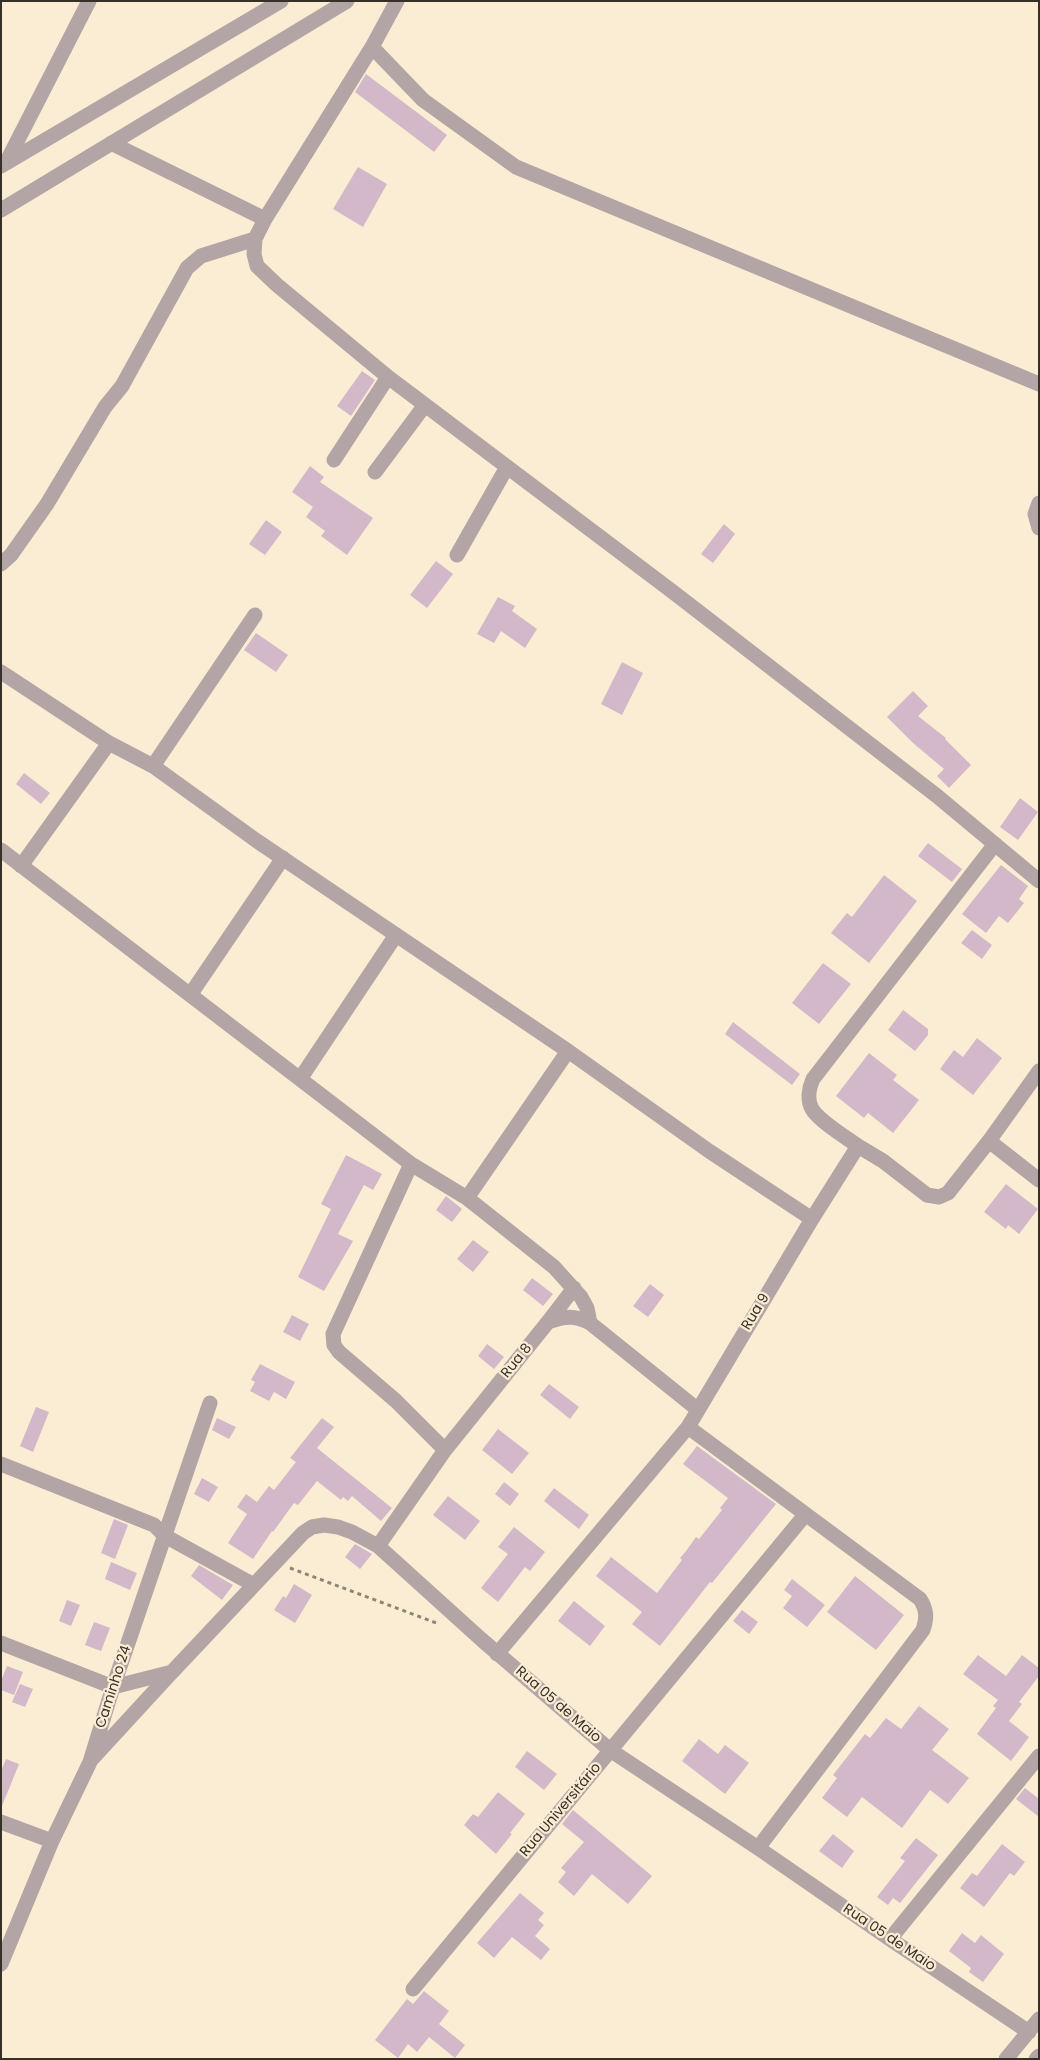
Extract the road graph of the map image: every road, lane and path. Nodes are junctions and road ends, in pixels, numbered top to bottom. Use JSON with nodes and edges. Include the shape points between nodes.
{"nodes":[{"id":1,"x":89,"y":1,"type":"edge"},
{"id":2,"x":281,"y":1,"type":"edge"},
{"id":3,"x":348,"y":1,"type":"edge"},
{"id":4,"x":397,"y":1,"type":"edge"},
{"id":5,"x":372,"y":48,"type":"junction"},
{"id":6,"x":112,"y":143,"type":"junction"},
{"id":7,"x":3,"y":165,"type":"edge"},
{"id":8,"x":1,"y":210,"type":"edge"},
{"id":9,"x":265,"y":219,"type":"junction"},
{"id":10,"x":255,"y":239,"type":"junction"},
{"id":11,"x":388,"y":377,"type":"junction"},
{"id":12,"x":1039,"y":384,"type":"edge"},
{"id":13,"x":425,"y":405,"type":"junction"},
{"id":14,"x":334,"y":460,"type":"dead end"},
{"id":15,"x":507,"y":466,"type":"junction"},
{"id":16,"x":375,"y":472,"type":"dead end"},
{"id":17,"x":1039,"y":503,"type":"edge"},
{"id":18,"x":1039,"y":528,"type":"edge"},
{"id":19,"x":457,"y":555,"type":"dead end"},
{"id":20,"x":1,"y":564,"type":"edge"},
{"id":21,"x":255,"y":614,"type":"dead end"},
{"id":22,"x":1,"y":672,"type":"edge"},
{"id":23,"x":109,"y":743,"type":"junction"},
{"id":24,"x":153,"y":766,"type":"junction"},
{"id":25,"x":995,"y":844,"type":"junction"},
{"id":26,"x":1,"y":850,"type":"edge"},
{"id":27,"x":283,"y":858,"type":"junction"},
{"id":28,"x":21,"y":866,"type":"junction"},
{"id":29,"x":1039,"y":881,"type":"edge"},
{"id":30,"x":396,"y":934,"type":"junction"},
{"id":31,"x":190,"y":995,"type":"junction"},
{"id":32,"x":568,"y":1050,"type":"junction"},
{"id":33,"x":1039,"y":1071,"type":"edge"},
{"id":34,"x":300,"y":1079,"type":"junction"},
{"id":35,"x":989,"y":1141,"type":"junction"},
{"id":36,"x":858,"y":1146,"type":"junction"},
{"id":37,"x":411,"y":1164,"type":"junction"},
{"id":38,"x":1039,"y":1180,"type":"edge"},
{"id":39,"x":467,"y":1198,"type":"junction"},
{"id":40,"x":812,"y":1219,"type":"junction"},
{"id":41,"x":574,"y":1288,"type":"junction"},
{"id":42,"x":548,"y":1322,"type":"junction"},
{"id":43,"x":590,"y":1323,"type":"junction"},
{"id":44,"x":210,"y":1402,"type":"dead end"},
{"id":45,"x":697,"y":1409,"type":"junction"},
{"id":46,"x":688,"y":1426,"type":"junction"},
{"id":47,"x":445,"y":1450,"type":"junction"},
{"id":48,"x":1,"y":1464,"type":"edge"},
{"id":49,"x":805,"y":1515,"type":"junction"},
{"id":50,"x":165,"y":1536,"type":"junction"},
{"id":51,"x":378,"y":1546,"type":"junction"},
{"id":52,"x":275,"y":1562,"type":"junction"},
{"id":53,"x":254,"y":1585,"type":"junction"},
{"id":54,"x":440,"y":1624,"type":"dead end"},
{"id":55,"x":1,"y":1643,"type":"edge"},
{"id":56,"x":498,"y":1654,"type":"junction"},
{"id":57,"x":172,"y":1672,"type":"junction"},
{"id":58,"x":113,"y":1687,"type":"junction"},
{"id":59,"x":610,"y":1750,"type":"junction"},
{"id":60,"x":1039,"y":1756,"type":"edge"},
{"id":61,"x":90,"y":1762,"type":"junction"},
{"id":62,"x":1,"y":1822,"type":"edge"},
{"id":63,"x":52,"y":1841,"type":"junction"},
{"id":64,"x":758,"y":1848,"type":"junction"},
{"id":65,"x":890,"y":1939,"type":"junction"},
{"id":66,"x":1,"y":1964,"type":"edge"},
{"id":67,"x":413,"y":1989,"type":"dead end"},
{"id":68,"x":1039,"y":2019,"type":"edge"},
{"id":69,"x":1028,"y":2032,"type":"junction"},
{"id":70,"x":1039,"y":2056,"type":"edge"},
{"id":71,"x":1006,"y":2059,"type":"edge"},
{"id":72,"x":1036,"y":2059,"type":"edge"}],
"edges":[{"from":1,"to":7,"type":"street"},
{"from":2,"to":7,"type":"street"},
{"from":3,"to":6,"type":"street"},
{"from":4,"to":5,"type":"street"},
{"from":5,"to":9,"type":"street"},
{"from":5,"to":12,"type":"street","via":[[423,100],[516,168]]},
{"from":6,"to":8,"type":"street"},
{"from":6,"to":9,"type":"street"},
{"from":9,"to":10,"type":"street"},
{"from":10,"to":11,"type":"street","via":[[257,266],[264,274]]},
{"from":10,"to":20,"type":"street","via":[[202,256],[187,268],[122,386],[105,407],[47,504]]},
{"from":11,"to":13,"type":"street"},
{"from":11,"to":14,"type":"street"},
{"from":13,"to":15,"type":"street"},
{"from":13,"to":16,"type":"street"},
{"from":15,"to":19,"type":"street"},
{"from":15,"to":25,"type":"street"},
{"from":17,"to":18,"type":"street","via":[[1035,514]]},
{"from":21,"to":24,"type":"street"},
{"from":22,"to":23,"type":"street"},
{"from":23,"to":24,"type":"street"},
{"from":23,"to":28,"type":"street"},
{"from":24,"to":27,"type":"street"},
{"from":25,"to":29,"type":"street"},
{"from":25,"to":36,"type":"street","via":[[813,1079],[809,1088],[812,1110]]},
{"from":26,"to":28,"type":"street"},
{"from":27,"to":30,"type":"street"},
{"from":27,"to":31,"type":"street"},
{"from":28,"to":31,"type":"street"},
{"from":30,"to":32,"type":"street"},
{"from":30,"to":34,"type":"street"},
{"from":31,"to":34,"type":"street"},
{"from":32,"to":39,"type":"street"},
{"from":32,"to":40,"type":"street"},
{"from":33,"to":35,"type":"street"},
{"from":34,"to":37,"type":"street"},
{"from":35,"to":36,"type":"street","via":[[948,1193],[939,1196],[927,1195],[884,1160]]},
{"from":35,"to":38,"type":"street"},
{"from":36,"to":40,"type":"street","name":"Rua 9"},
{"from":37,"to":39,"type":"street"},
{"from":37,"to":47,"type":"street","via":[[332,1340],[339,1352],[396,1401]]},
{"from":39,"to":41,"type":"street","via":[[554,1267]]},
{"from":40,"to":45,"type":"street","name":"Rua 9"},
{"from":41,"to":42,"type":"street","name":"Rua 8"},
{"from":41,"to":43,"type":"street","via":[[587,1308]]},
{"from":42,"to":43,"type":"street","via":[[570,1316]]},
{"from":42,"to":47,"type":"street","name":"Rua 8"},
{"from":43,"to":45,"type":"street"},
{"from":44,"to":50,"type":"street","name":"Caminho 24"},
{"from":45,"to":46,"type":"street","name":"Rua 9"},
{"from":46,"to":49,"type":"street"},
{"from":46,"to":56,"type":"street","name":"Rua 9"},
{"from":47,"to":51,"type":"street","name":"Rua 8"},
{"from":48,"to":50,"type":"street","via":[[154,1525]]},
{"from":49,"to":59,"type":"street","name":"Rua Universitário"},
{"from":49,"to":64,"type":"street","via":[[920,1599],[925,1607],[926,1620],[924,1630]]},
{"from":50,"to":53,"type":"street"},
{"from":50,"to":58,"type":"street","name":"Caminho 24"},
{"from":51,"to":52,"type":"street","name":"Rua 05 de Maio","via":[[352,1532],[324,1525],[302,1533]]},
{"from":51,"to":56,"type":"street","name":"Rua 05 de Maio"},
{"from":52,"to":53,"type":"street","name":"Rua 05 de Maio"},
{"from":52,"to":54,"type":"path"},
{"from":53,"to":57,"type":"street","name":"Rua 05 de Maio"},
{"from":55,"to":58,"type":"street"},
{"from":56,"to":59,"type":"street","name":"Rua 05 de Maio"},
{"from":57,"to":58,"type":"street"},
{"from":57,"to":61,"type":"street","name":"Rua 05 de Maio"},
{"from":58,"to":61,"type":"street","name":"Caminho 24"},
{"from":59,"to":64,"type":"street","name":"Rua 05 de Maio"},
{"from":59,"to":67,"type":"street","name":"Rua Universitário"},
{"from":60,"to":65,"type":"street"},
{"from":61,"to":63,"type":"street","name":"Caminho 24"},
{"from":62,"to":63,"type":"street"},
{"from":63,"to":66,"type":"street","name":"Caminho 24"},
{"from":64,"to":65,"type":"street","name":"Rua 05 de Maio"},
{"from":65,"to":69,"type":"street","name":"Rua 05 de Maio"},
{"from":68,"to":69,"type":"street"},
{"from":69,"to":71,"type":"street"},
{"from":70,"to":72,"type":"street"}]}
